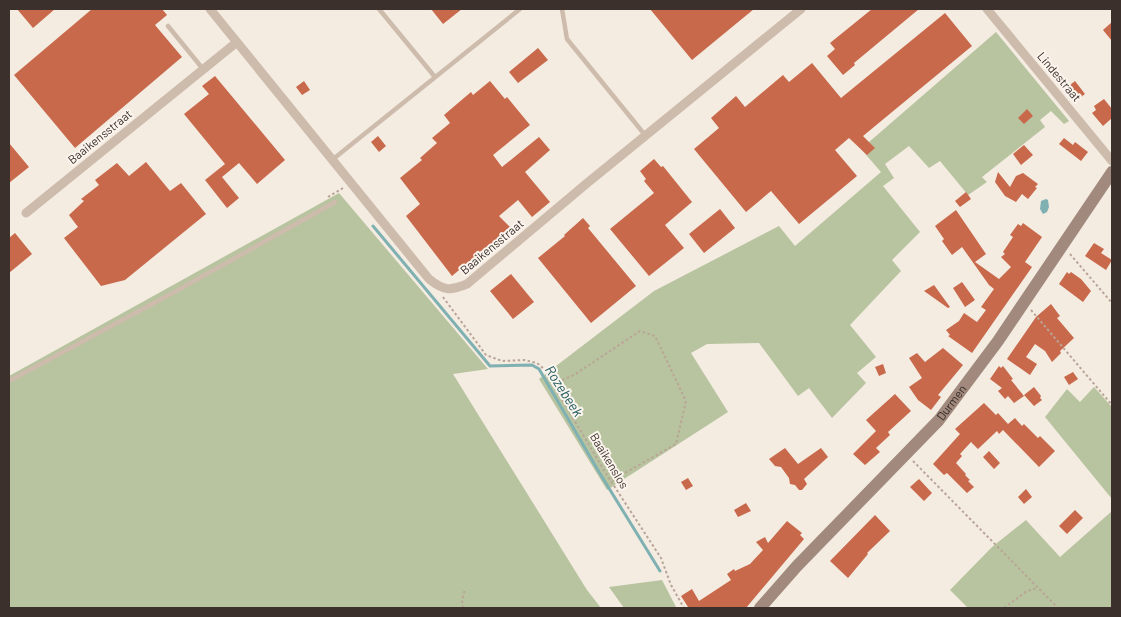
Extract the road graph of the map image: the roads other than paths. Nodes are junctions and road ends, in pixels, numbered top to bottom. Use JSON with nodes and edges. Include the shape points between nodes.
{"nodes":[{"id":1,"x":210,"y":9,"type":"edge"},
{"id":2,"x":379,"y":9,"type":"edge"},
{"id":3,"x":520,"y":9,"type":"edge"},
{"id":4,"x":562,"y":9,"type":"edge"},
{"id":5,"x":801,"y":9,"type":"edge"},
{"id":6,"x":987,"y":9,"type":"edge"},
{"id":7,"x":168,"y":26,"type":"dead end"},
{"id":8,"x":237,"y":42,"type":"junction"},
{"id":9,"x":203,"y":69,"type":"junction"},
{"id":10,"x":435,"y":77,"type":"junction"},
{"id":11,"x":646,"y":136,"type":"junction"},
{"id":12,"x":332,"y":160,"type":"junction"},
{"id":13,"x":1112,"y":160,"type":"edge"},
{"id":14,"x":1112,"y":172,"type":"edge"},
{"id":15,"x":335,"y":202,"type":"dead end"},
{"id":16,"x":26,"y":213,"type":"dead end"},
{"id":17,"x":9,"y":381,"type":"edge"},
{"id":18,"x":760,"y":608,"type":"edge"}],
"edges":[{"from":1,"to":8,"type":"street"},
{"from":2,"to":10,"type":"lane"},
{"from":3,"to":10,"type":"lane"},
{"from":4,"to":11,"type":"lane","via":[[567,39]]},
{"from":5,"to":11,"type":"street","name":"Baaikensstraat"},
{"from":6,"to":13,"type":"street","name":"Lindestraat"},
{"from":7,"to":9,"type":"lane"},
{"from":8,"to":9,"type":"street","name":"Baaikensstraat"},
{"from":8,"to":12,"type":"street"},
{"from":9,"to":16,"type":"street","name":"Baaikensstraat"},
{"from":10,"to":12,"type":"lane"},
{"from":11,"to":12,"type":"street","name":"Baaikensstraat","via":[[467,284],[454,289],[441,288],[429,279]]},
{"from":14,"to":18,"type":"street","name":"Durmen","via":[[993,348],[939,420]]},
{"from":15,"to":17,"type":"lane"}]}
